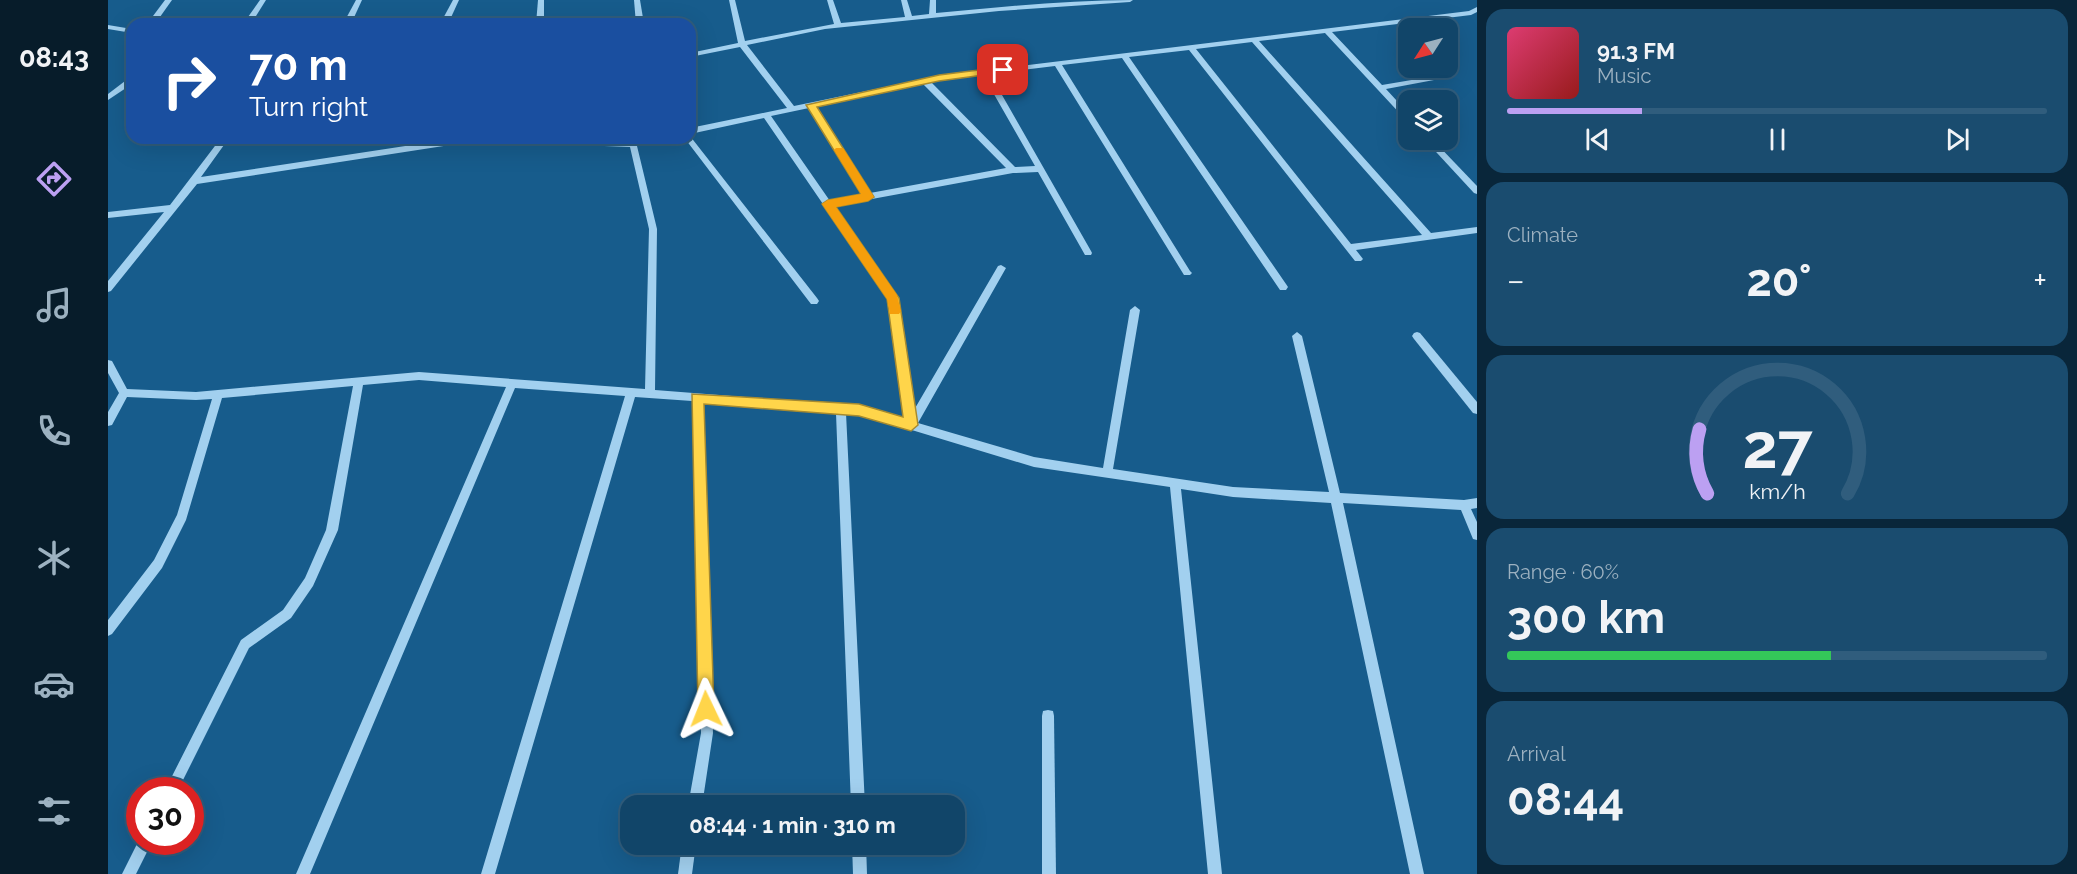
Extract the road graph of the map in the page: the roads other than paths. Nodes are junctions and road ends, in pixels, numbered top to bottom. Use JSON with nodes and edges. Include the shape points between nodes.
{"nodes":[{"id":1,"x":168,"y":0,"type":"edge"},
{"id":2,"x":263,"y":0,"type":"edge"},
{"id":3,"x":359,"y":0,"type":"edge"},
{"id":4,"x":456,"y":0,"type":"edge"},
{"id":5,"x":541,"y":0,"type":"edge"},
{"id":6,"x":637,"y":0,"type":"edge"},
{"id":7,"x":732,"y":0,"type":"edge"},
{"id":8,"x":830,"y":0,"type":"edge"},
{"id":9,"x":904,"y":0,"type":"edge"},
{"id":10,"x":933,"y":0,"type":"edge"},
{"id":11,"x":1129,"y":0,"type":"edge"},
{"id":12,"x":1032,"y":3,"type":"edge"},
{"id":13,"x":1475,"y":13,"type":"edge"},
{"id":14,"x":932,"y":16,"type":"junction"},
{"id":15,"x":155,"y":18,"type":"edge"},
{"id":16,"x":251,"y":18,"type":"edge"},
{"id":17,"x":350,"y":18,"type":"edge"},
{"id":18,"x":447,"y":18,"type":"edge"},
{"id":19,"x":540,"y":18,"type":"edge"},
{"id":20,"x":639,"y":18,"type":"edge"},
{"id":21,"x":909,"y":18,"type":"junction"},
{"id":22,"x":838,"y":26,"type":"junction"},
{"id":23,"x":108,"y":27,"type":"edge"},
{"id":24,"x":126,"y":30,"type":"edge"},
{"id":25,"x":1327,"y":31,"type":"junction"},
{"id":26,"x":1254,"y":40,"type":"junction"},
{"id":27,"x":742,"y":44,"type":"junction"},
{"id":28,"x":1191,"y":47,"type":"junction"},
{"id":29,"x":696,"y":54,"type":"edge"},
{"id":30,"x":1124,"y":55,"type":"junction"},
{"id":31,"x":1057,"y":63,"type":"junction"},
{"id":32,"x":985,"y":72,"type":"junction"},
{"id":33,"x":1434,"y":78,"type":"edge"},
{"id":34,"x":925,"y":81,"type":"junction"},
{"id":35,"x":126,"y":84,"type":"edge"},
{"id":36,"x":1381,"y":88,"type":"junction"},
{"id":37,"x":108,"y":98,"type":"edge"},
{"id":38,"x":811,"y":105,"type":"junction"},
{"id":39,"x":1398,"y":106,"type":"edge"},
{"id":40,"x":792,"y":109,"type":"junction"},
{"id":41,"x":766,"y":115,"type":"junction"},
{"id":42,"x":696,"y":130,"type":"edge"},
{"id":43,"x":221,"y":144,"type":"edge"},
{"id":44,"x":437,"y":144,"type":"edge"},
{"id":45,"x":633,"y":144,"type":"edge"},
{"id":46,"x":694,"y":144,"type":"edge"},
{"id":47,"x":1438,"y":150,"type":"edge"},
{"id":48,"x":1040,"y":169,"type":"junction"},
{"id":49,"x":1013,"y":170,"type":"junction"},
{"id":50,"x":194,"y":181,"type":"junction"},
{"id":51,"x":1477,"y":191,"type":"edge"},
{"id":52,"x":868,"y":197,"type":"junction"},
{"id":53,"x":828,"y":204,"type":"junction"},
{"id":54,"x":172,"y":208,"type":"junction"},
{"id":55,"x":108,"y":215,"type":"edge"},
{"id":56,"x":1477,"y":230,"type":"edge"},
{"id":57,"x":1429,"y":237,"type":"junction"},
{"id":58,"x":1349,"y":248,"type":"junction"},
{"id":59,"x":1088,"y":253,"type":"dead end"},
{"id":60,"x":1358,"y":259,"type":"dead end"},
{"id":61,"x":1001,"y":268,"type":"dead end"},
{"id":62,"x":1186,"y":273,"type":"dead end"},
{"id":63,"x":1284,"y":287,"type":"dead end"},
{"id":64,"x":108,"y":288,"type":"edge"},
{"id":65,"x":814,"y":302,"type":"dead end"},
{"id":66,"x":1134,"y":310,"type":"dead end"},
{"id":67,"x":1297,"y":336,"type":"dead end"},
{"id":68,"x":1417,"y":336,"type":"dead end"},
{"id":69,"x":108,"y":364,"type":"edge"},
{"id":70,"x":359,"y":382,"type":"junction"},
{"id":71,"x":512,"y":384,"type":"junction"},
{"id":72,"x":631,"y":392,"type":"junction"},
{"id":73,"x":124,"y":393,"type":"junction"},
{"id":74,"x":650,"y":394,"type":"junction"},
{"id":75,"x":218,"y":395,"type":"junction"},
{"id":76,"x":697,"y":398,"type":"junction"},
{"id":77,"x":840,"y":409,"type":"junction"},
{"id":78,"x":1477,"y":410,"type":"edge"},
{"id":79,"x":108,"y":422,"type":"edge"},
{"id":80,"x":911,"y":425,"type":"junction"},
{"id":81,"x":1107,"y":473,"type":"junction"},
{"id":82,"x":1174,"y":483,"type":"junction"},
{"id":83,"x":1336,"y":498,"type":"junction"},
{"id":84,"x":1477,"y":503,"type":"edge"},
{"id":85,"x":1464,"y":505,"type":"junction"},
{"id":86,"x":1477,"y":535,"type":"edge"},
{"id":87,"x":108,"y":630,"type":"edge"},
{"id":88,"x":1048,"y":716,"type":"dead end"},
{"id":89,"x":178,"y":777,"type":"edge"},
{"id":90,"x":697,"y":795,"type":"edge"},
{"id":91,"x":858,"y":795,"type":"edge"},
{"id":92,"x":138,"y":855,"type":"edge"},
{"id":93,"x":688,"y":855,"type":"edge"},
{"id":94,"x":860,"y":855,"type":"edge"},
{"id":95,"x":129,"y":874,"type":"edge"},
{"id":96,"x":303,"y":874,"type":"edge"},
{"id":97,"x":488,"y":874,"type":"edge"},
{"id":98,"x":685,"y":874,"type":"edge"},
{"id":99,"x":861,"y":874,"type":"edge"},
{"id":100,"x":1049,"y":874,"type":"edge"},
{"id":101,"x":1215,"y":874,"type":"edge"},
{"id":102,"x":1417,"y":874,"type":"edge"}],
"edges":[{"from":1,"to":15,"type":"street"},
{"from":2,"to":16,"type":"street"},
{"from":3,"to":17,"type":"street"},
{"from":4,"to":18,"type":"street"},
{"from":5,"to":19,"type":"street"},
{"from":6,"to":20,"type":"street"},
{"from":7,"to":27,"type":"street"},
{"from":8,"to":22,"type":"street"},
{"from":9,"to":21,"type":"street"},
{"from":10,"to":14,"type":"street"},
{"from":11,"to":12,"type":"street"},
{"from":12,"to":14,"type":"street"},
{"from":13,"to":25,"type":"street"},
{"from":14,"to":21,"type":"street"},
{"from":21,"to":22,"type":"street"},
{"from":22,"to":27,"type":"street"},
{"from":23,"to":24,"type":"street"},
{"from":25,"to":26,"type":"street"},
{"from":25,"to":36,"type":"street"},
{"from":26,"to":28,"type":"street"},
{"from":26,"to":57,"type":"street"},
{"from":27,"to":29,"type":"street"},
{"from":27,"to":40,"type":"street"},
{"from":28,"to":30,"type":"street"},
{"from":28,"to":58,"type":"street"},
{"from":30,"to":31,"type":"street"},
{"from":30,"to":63,"type":"street"},
{"from":31,"to":32,"type":"street"},
{"from":31,"to":62,"type":"street"},
{"from":32,"to":34,"type":"street"},
{"from":32,"to":48,"type":"street"},
{"from":33,"to":36,"type":"street"},
{"from":34,"to":38,"type":"street"},
{"from":34,"to":49,"type":"street"},
{"from":35,"to":37,"type":"street"},
{"from":36,"to":39,"type":"street"},
{"from":38,"to":40,"type":"street"},
{"from":38,"to":52,"type":"street"},
{"from":40,"to":41,"type":"street"},
{"from":41,"to":42,"type":"street"},
{"from":41,"to":53,"type":"street"},
{"from":43,"to":50,"type":"street"},
{"from":44,"to":50,"type":"street"},
{"from":45,"to":74,"type":"street","via":[[653,229]]},
{"from":46,"to":65,"type":"street"},
{"from":47,"to":51,"type":"street"},
{"from":48,"to":49,"type":"street"},
{"from":48,"to":59,"type":"street"},
{"from":49,"to":52,"type":"street"},
{"from":50,"to":54,"type":"street"},
{"from":52,"to":53,"type":"street"},
{"from":53,"to":80,"type":"street","via":[[892,298]]},
{"from":54,"to":55,"type":"street"},
{"from":54,"to":64,"type":"street"},
{"from":56,"to":57,"type":"street"},
{"from":57,"to":58,"type":"street"},
{"from":58,"to":60,"type":"street"},
{"from":61,"to":80,"type":"street"},
{"from":66,"to":81,"type":"street"},
{"from":67,"to":83,"type":"street"},
{"from":68,"to":78,"type":"street"},
{"from":69,"to":73,"type":"street"},
{"from":70,"to":71,"type":"street","via":[[419,376]]},
{"from":70,"to":75,"type":"street"},
{"from":70,"to":89,"type":"street","via":[[332,530],[309,582],[287,614],[245,644]]},
{"from":71,"to":72,"type":"street"},
{"from":71,"to":96,"type":"street"},
{"from":72,"to":74,"type":"street"},
{"from":72,"to":97,"type":"street"},
{"from":73,"to":75,"type":"street"},
{"from":73,"to":79,"type":"street"},
{"from":74,"to":76,"type":"street"},
{"from":75,"to":87,"type":"street","via":[[182,516],[158,564]]},
{"from":76,"to":77,"type":"street"},
{"from":76,"to":90,"type":"street","via":[[706,733]]},
{"from":77,"to":80,"type":"street","via":[[859,410]]},
{"from":77,"to":91,"type":"street"},
{"from":80,"to":81,"type":"street","via":[[1034,462]]},
{"from":81,"to":82,"type":"street"},
{"from":82,"to":83,"type":"street","via":[[1233,492]]},
{"from":82,"to":101,"type":"street"},
{"from":83,"to":85,"type":"street"},
{"from":83,"to":102,"type":"street"},
{"from":84,"to":85,"type":"street"},
{"from":85,"to":86,"type":"street"},
{"from":88,"to":100,"type":"street"},
{"from":92,"to":95,"type":"street"},
{"from":93,"to":98,"type":"street"},
{"from":94,"to":99,"type":"street"}]}
